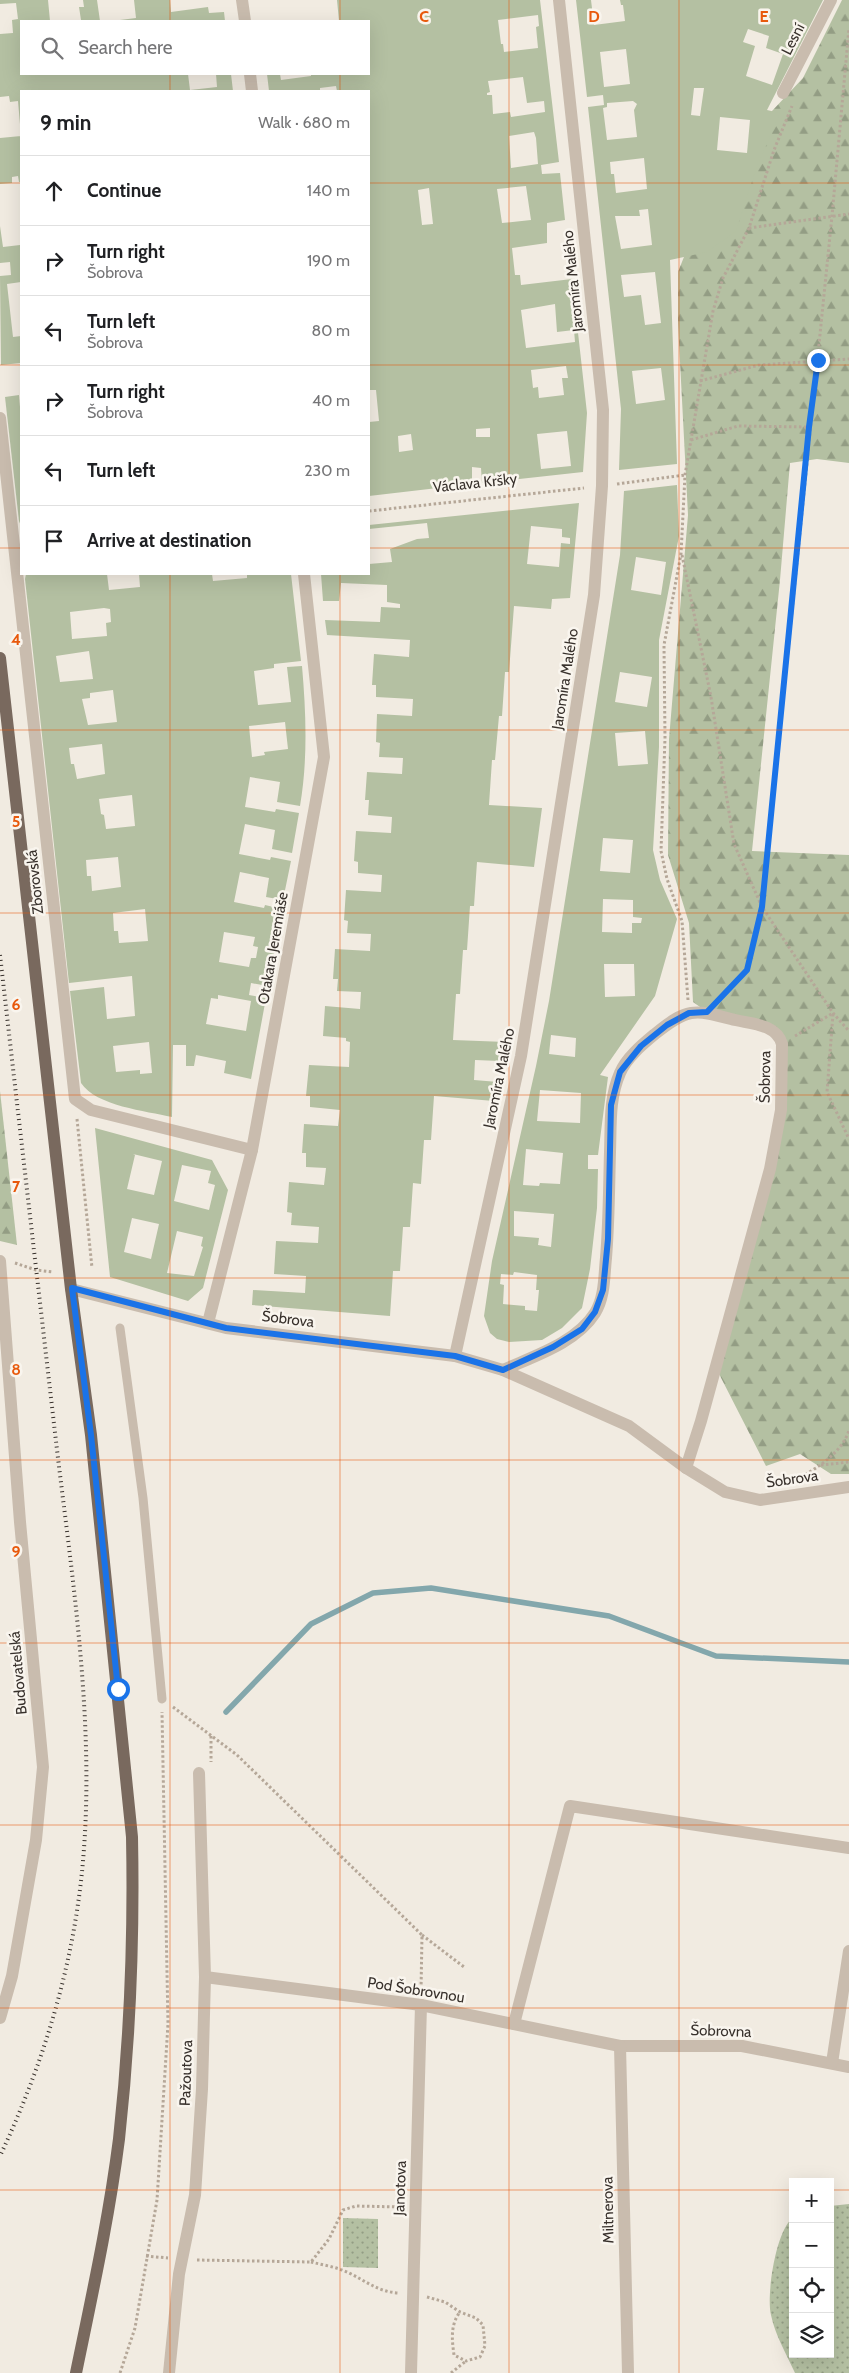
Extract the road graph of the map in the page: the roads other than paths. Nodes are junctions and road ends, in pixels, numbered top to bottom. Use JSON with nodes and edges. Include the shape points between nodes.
{"nodes":[{"id":1,"x":242,"y":0,"type":"edge"},
{"id":2,"x":559,"y":0,"type":"edge"},
{"id":3,"x":831,"y":0,"type":"edge"},
{"id":4,"x":245,"y":20,"type":"edge"},
{"id":5,"x":250,"y":75,"type":"edge"},
{"id":6,"x":252,"y":90,"type":"edge"},
{"id":7,"x":783,"y":93,"type":"dead end"},
{"id":8,"x":0,"y":418,"type":"edge"},
{"id":9,"x":18,"y":550,"type":"edge"},
{"id":10,"x":20,"y":569,"type":"edge"},
{"id":11,"x":21,"y":575,"type":"edge"},
{"id":12,"x":304,"y":575,"type":"edge"},
{"id":13,"x":0,"y":658,"type":"edge"},
{"id":14,"x":252,"y":1150,"type":"junction"},
{"id":15,"x":5,"y":1261,"type":"edge"},
{"id":16,"x":72,"y":1288,"type":"junction"},
{"id":17,"x":208,"y":1323,"type":"junction"},
{"id":18,"x":120,"y":1328,"type":"dead end"},
{"id":19,"x":455,"y":1356,"type":"junction"},
{"id":20,"x":503,"y":1370,"type":"junction"},
{"id":21,"x":686,"y":1468,"type":"junction"},
{"id":22,"x":849,"y":1487,"type":"edge"},
{"id":23,"x":162,"y":1699,"type":"road end"},
{"id":24,"x":199,"y":1773,"type":"road end"},
{"id":25,"x":849,"y":1848,"type":"edge"},
{"id":26,"x":849,"y":1951,"type":"edge"},
{"id":27,"x":205,"y":1977,"type":"junction"},
{"id":28,"x":421,"y":2005,"type":"junction"},
{"id":29,"x":0,"y":2018,"type":"edge"},
{"id":30,"x":514,"y":2024,"type":"junction"},
{"id":31,"x":620,"y":2046,"type":"junction"},
{"id":32,"x":832,"y":2063,"type":"junction"},
{"id":33,"x":849,"y":2067,"type":"edge"},
{"id":34,"x":76,"y":2373,"type":"edge"},
{"id":35,"x":169,"y":2373,"type":"edge"},
{"id":36,"x":411,"y":2373,"type":"edge"},
{"id":37,"x":628,"y":2373,"type":"edge"}],
"edges":[{"from":1,"to":4,"type":"street"},
{"from":2,"to":19,"type":"street","name":"Jaromíra Malého","via":[[603,410],[602,486],[594,595],[521,1056]]},
{"from":3,"to":7,"type":"street","name":"Lesní"},
{"from":5,"to":6,"type":"street"},
{"from":8,"to":9,"type":"street","name":"Zborovská"},
{"from":9,"to":10,"type":"street","name":"Zborovská"},
{"from":11,"to":14,"type":"street","name":"Zborovská","via":[[75,1099],[91,1110]]},
{"from":12,"to":14,"type":"street","name":"Otakara Jeremiáše","via":[[324,757]]},
{"from":13,"to":16,"type":"main road"},
{"from":14,"to":17,"type":"street","name":"Otakara Jeremiáše"},
{"from":15,"to":29,"type":"street","name":"Budovatelská","via":[[20,1522],[43,1767],[36,1840],[12,1976]]},
{"from":16,"to":17,"type":"street","name":"Šobrova"},
{"from":16,"to":34,"type":"main road","via":[[110,1605],[132,1837],[133,1897],[127,2038],[118,2139]]},
{"from":17,"to":19,"type":"street","name":"Šobrova","via":[[226,1328]]},
{"from":18,"to":23,"type":"lane","via":[[143,1498]]},
{"from":19,"to":20,"type":"street","name":"Šobrova"},
{"from":20,"to":21,"type":"street","name":"Šobrova","via":[[629,1426]]},
{"from":20,"to":21,"type":"street","name":"Šobrova","via":[[582,1329],[595,1312],[603,1290],[608,1239],[611,1105],[620,1072],[641,1046],[667,1025],[689,1013],[707,1012],[770,1028],[779,1035],[782,1044],[782,1110],[770,1169]]},
{"from":21,"to":22,"type":"street","name":"Šobrova","via":[[725,1492],[760,1500]]},
{"from":24,"to":27,"type":"street","name":"Pažoutova"},
{"from":25,"to":30,"type":"street","via":[[570,1806]]},
{"from":26,"to":32,"type":"street"},
{"from":27,"to":28,"type":"street","name":"Pod Šobrovnou"},
{"from":27,"to":35,"type":"street","name":"Pažoutova","via":[[202,2089],[194,2195],[182,2260]]},
{"from":28,"to":30,"type":"street","name":"Pod Šobrovnou"},
{"from":28,"to":36,"type":"street","name":"Janotova"},
{"from":30,"to":31,"type":"street","name":"Pod Šobrovnou"},
{"from":31,"to":32,"type":"street","name":"Šobrovna","via":[[742,2046]]},
{"from":31,"to":37,"type":"street","name":"Miltnerova"},
{"from":32,"to":33,"type":"street","name":"Šobrovna"}]}
